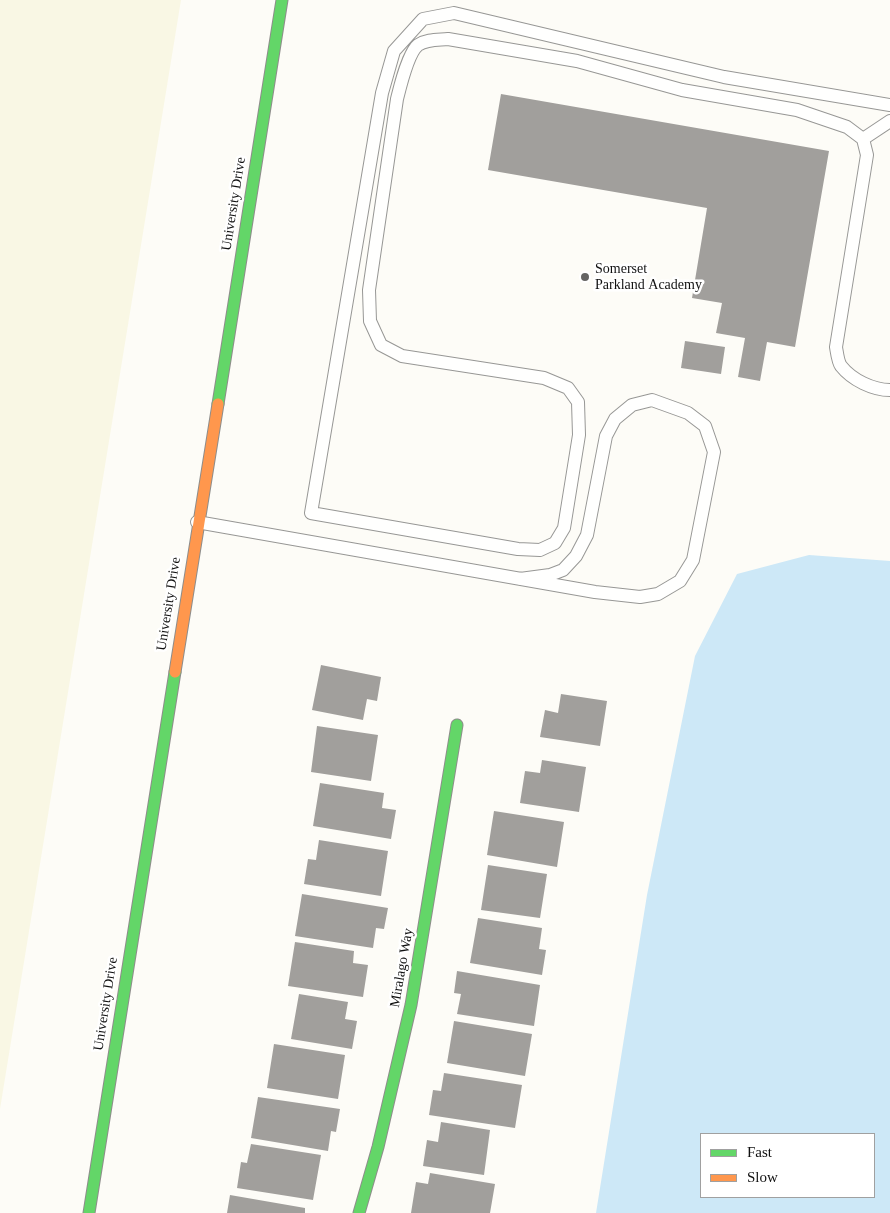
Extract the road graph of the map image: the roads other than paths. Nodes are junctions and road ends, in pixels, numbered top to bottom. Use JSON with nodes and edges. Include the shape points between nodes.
{"nodes":[{"id":1,"x":282,"y":0,"type":"edge"},
{"id":2,"x":890,"y":104,"type":"edge"},
{"id":3,"x":890,"y":121,"type":"edge"},
{"id":4,"x":863,"y":139,"type":"junction"},
{"id":5,"x":890,"y":390,"type":"edge"},
{"id":6,"x":197,"y":522,"type":"junction"},
{"id":7,"x":520,"y":579,"type":"junction"},
{"id":8,"x":457,"y":725,"type":"dead end"},
{"id":9,"x":88,"y":1213,"type":"edge"},
{"id":10,"x":360,"y":1213,"type":"edge"}],
"edges":[{"from":1,"to":6,"type":"main road","name":"University Drive"},
{"from":2,"to":4,"type":"lane","via":[[724,77],[454,13],[423,19],[394,51],[382,93],[311,512],[518,549],[540,550],[555,543],[564,528],[579,435],[578,402],[568,388],[544,378],[402,356],[380,346],[370,321],[369,290],[397,99],[402,75],[416,46],[428,40],[448,39],[577,60],[682,90],[797,110],[847,127]]},
{"from":3,"to":4,"type":"lane"},
{"from":4,"to":5,"type":"lane","via":[[867,155],[836,347],[840,365],[855,378],[869,386]]},
{"from":6,"to":7,"type":"lane"},
{"from":6,"to":9,"type":"main road","name":"University Drive"},
{"from":7,"to":7,"type":"lane","via":[[640,598],[658,594],[680,581],[693,560],[714,452],[705,426],[688,413],[652,400],[632,405],[615,419],[606,436],[587,535],[576,556],[562,570],[550,576]]},
{"from":8,"to":10,"type":"main road","name":"Miralago Way","via":[[411,1005]]}]}
